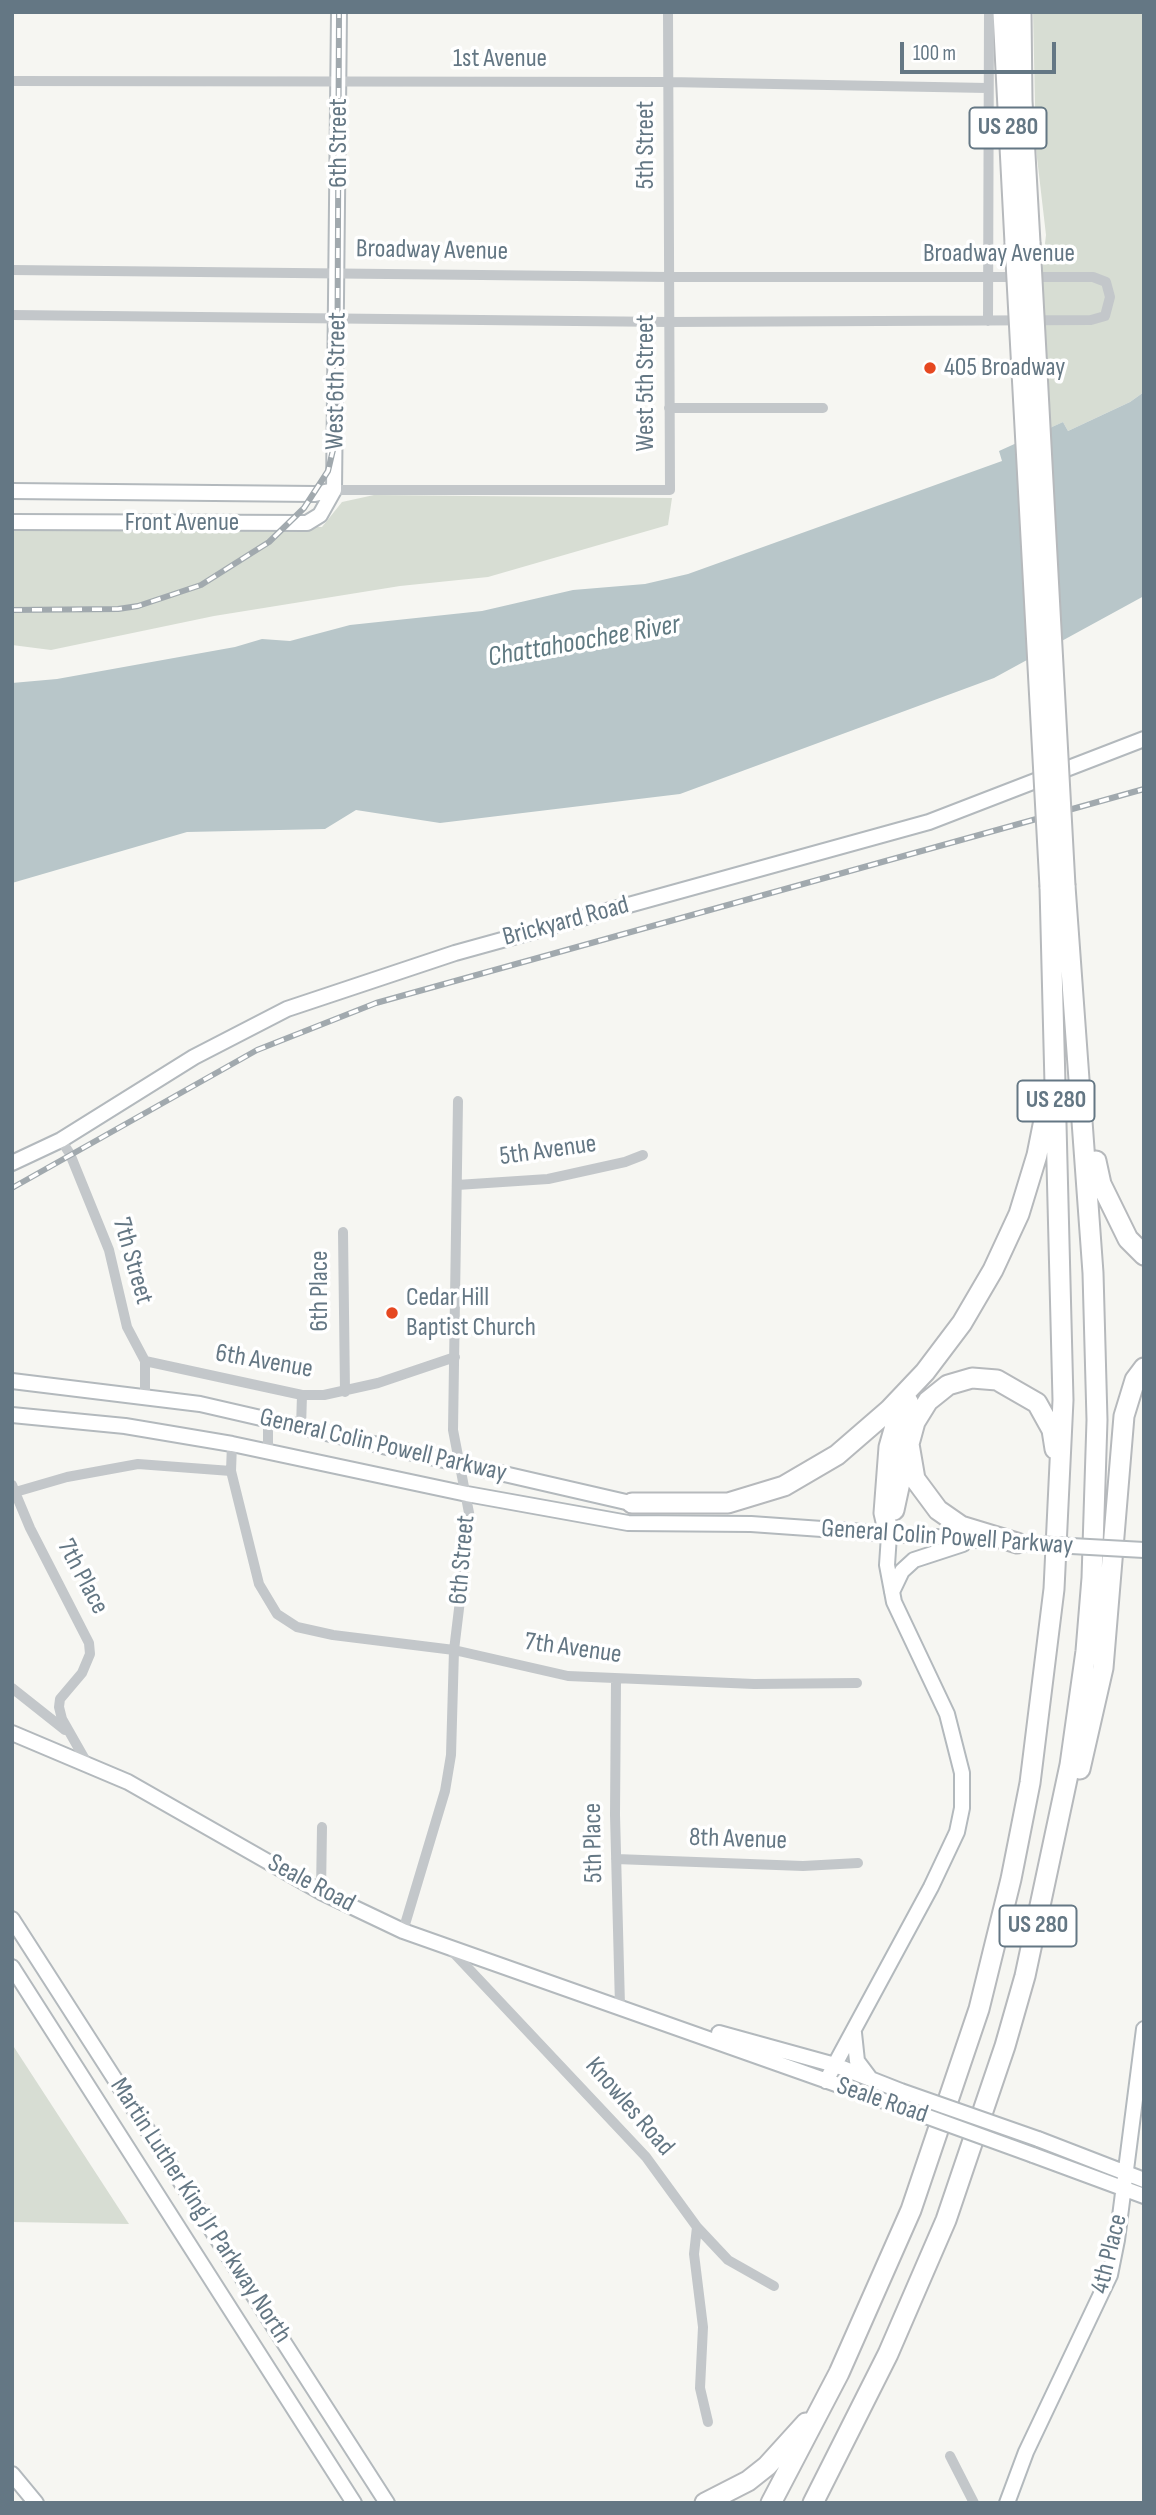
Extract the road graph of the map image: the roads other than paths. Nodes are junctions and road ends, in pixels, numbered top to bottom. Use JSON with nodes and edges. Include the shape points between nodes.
{"nodes":[{"id":1,"x":339,"y":12,"type":"edge"},
{"id":2,"x":668,"y":12,"type":"edge"},
{"id":3,"x":989,"y":12,"type":"edge"},
{"id":4,"x":1003,"y":12,"type":"edge"},
{"id":5,"x":1021,"y":12,"type":"edge"},
{"id":6,"x":339,"y":80,"type":"junction"},
{"id":7,"x":12,"y":81,"type":"edge"},
{"id":8,"x":668,"y":82,"type":"junction"},
{"id":9,"x":987,"y":88,"type":"junction"},
{"id":10,"x":1022,"y":243,"type":"junction"},
{"id":11,"x":12,"y":270,"type":"edge"},
{"id":12,"x":338,"y":273,"type":"junction"},
{"id":13,"x":669,"y":277,"type":"junction"},
{"id":14,"x":988,"y":277,"type":"junction"},
{"id":15,"x":12,"y":315,"type":"edge"},
{"id":16,"x":338,"y":319,"type":"junction"},
{"id":17,"x":988,"y":321,"type":"junction"},
{"id":18,"x":669,"y":322,"type":"junction"},
{"id":19,"x":669,"y":408,"type":"junction"},
{"id":20,"x":823,"y":408,"type":"dead end"},
{"id":21,"x":334,"y":489,"type":"junction"},
{"id":22,"x":670,"y":489,"type":"joint"},
{"id":23,"x":12,"y":491,"type":"edge"},
{"id":24,"x":12,"y":522,"type":"edge"},
{"id":25,"x":1144,"y":739,"type":"edge"},
{"id":26,"x":1058,"y":887,"type":"junction"},
{"id":27,"x":1055,"y":1062,"type":"junction"},
{"id":28,"x":457,"y":1101,"type":"dead end"},
{"id":29,"x":1083,"y":1103,"type":"junction"},
{"id":30,"x":61,"y":1140,"type":"junction"},
{"id":31,"x":643,"y":1155,"type":"dead end"},
{"id":32,"x":12,"y":1163,"type":"edge"},
{"id":33,"x":457,"y":1185,"type":"junction"},
{"id":34,"x":343,"y":1232,"type":"dead end"},
{"id":35,"x":1144,"y":1255,"type":"edge"},
{"id":36,"x":455,"y":1357,"type":"junction"},
{"id":37,"x":145,"y":1361,"type":"junction"},
{"id":38,"x":1144,"y":1368,"type":"edge"},
{"id":39,"x":925,"y":1372,"type":"junction"},
{"id":40,"x":12,"y":1381,"type":"edge"},
{"id":41,"x":345,"y":1392,"type":"junction"},
{"id":42,"x":302,"y":1395,"type":"junction"},
{"id":43,"x":145,"y":1396,"type":"junction"},
{"id":44,"x":12,"y":1415,"type":"edge"},
{"id":45,"x":268,"y":1419,"type":"junction"},
{"id":46,"x":301,"y":1428,"type":"junction"},
{"id":47,"x":232,"y":1444,"type":"junction"},
{"id":48,"x":909,"y":1444,"type":"junction"},
{"id":49,"x":268,"y":1451,"type":"junction"},
{"id":50,"x":457,"y":1463,"type":"junction"},
{"id":51,"x":231,"y":1471,"type":"junction"},
{"id":52,"x":1060,"y":1487,"type":"junction"},
{"id":53,"x":13,"y":1490,"type":"edge"},
{"id":54,"x":467,"y":1494,"type":"junction"},
{"id":55,"x":632,"y":1503,"type":"junction"},
{"id":56,"x":751,"y":1524,"type":"junction"},
{"id":57,"x":889,"y":1535,"type":"junction"},
{"id":58,"x":978,"y":1540,"type":"junction"},
{"id":59,"x":1017,"y":1543,"type":"junction"},
{"id":60,"x":1144,"y":1550,"type":"edge"},
{"id":61,"x":892,"y":1594,"type":"junction"},
{"id":62,"x":454,"y":1650,"type":"junction"},
{"id":63,"x":616,"y":1680,"type":"junction"},
{"id":64,"x":857,"y":1683,"type":"dead end"},
{"id":65,"x":12,"y":1688,"type":"edge"},
{"id":66,"x":13,"y":1733,"type":"edge"},
{"id":67,"x":72,"y":1736,"type":"junction"},
{"id":68,"x":87,"y":1763,"type":"junction"},
{"id":69,"x":323,"y":1827,"type":"dead end"},
{"id":70,"x":1053,"y":1857,"type":"junction"},
{"id":71,"x":616,"y":1859,"type":"junction"},
{"id":72,"x":858,"y":1863,"type":"dead end"},
{"id":73,"x":321,"y":1892,"type":"junction"},
{"id":74,"x":12,"y":1919,"type":"edge"},
{"id":75,"x":403,"y":1931,"type":"junction"},
{"id":76,"x":453,"y":1951,"type":"junction"},
{"id":77,"x":12,"y":1968,"type":"edge"},
{"id":78,"x":620,"y":2006,"type":"junction"},
{"id":79,"x":855,"y":2028,"type":"junction"},
{"id":80,"x":1144,"y":2029,"type":"edge"},
{"id":81,"x":835,"y":2064,"type":"junction"},
{"id":82,"x":870,"y":2078,"type":"junction"},
{"id":83,"x":826,"y":2081,"type":"junction"},
{"id":84,"x":1126,"y":2171,"type":"junction"},
{"id":85,"x":1144,"y":2180,"type":"edge"},
{"id":86,"x":1124,"y":2189,"type":"junction"},
{"id":87,"x":1144,"y":2196,"type":"edge"},
{"id":88,"x":697,"y":2227,"type":"junction"},
{"id":89,"x":774,"y":2286,"type":"dead end"},
{"id":90,"x":825,"y":2401,"type":"junction"},
{"id":91,"x":708,"y":2422,"type":"dead end"},
{"id":92,"x":950,"y":2456,"type":"dead end"},
{"id":93,"x":12,"y":2474,"type":"edge"},
{"id":94,"x":31,"y":2502,"type":"edge"},
{"id":95,"x":354,"y":2503,"type":"edge"},
{"id":96,"x":387,"y":2503,"type":"edge"},
{"id":97,"x":705,"y":2503,"type":"edge"},
{"id":98,"x":771,"y":2503,"type":"edge"},
{"id":99,"x":813,"y":2503,"type":"edge"},
{"id":100,"x":974,"y":2503,"type":"edge"},
{"id":101,"x":1007,"y":2503,"type":"edge"}],
"edges":[{"from":1,"to":6,"type":"street","name":"6th Street"},
{"from":2,"to":8,"type":"street","name":"5th Street"},
{"from":3,"to":9,"type":"street"},
{"from":4,"to":10,"type":"highway","number":"US 280"},
{"from":5,"to":10,"type":"highway","number":"US 280"},
{"from":6,"to":7,"type":"street","name":"1st Avenue"},
{"from":6,"to":8,"type":"street","name":"1st Avenue"},
{"from":6,"to":12,"type":"street","name":"6th Street"},
{"from":8,"to":9,"type":"street","name":"1st Avenue"},
{"from":8,"to":13,"type":"street","name":"5th Street"},
{"from":9,"to":14,"type":"street"},
{"from":10,"to":26,"type":"highway","number":"US 280","bridge":true},
{"from":11,"to":12,"type":"street","name":"Broadway Avenue"},
{"from":12,"to":13,"type":"street","name":"Broadway Avenue"},
{"from":12,"to":16,"type":"street","name":"West 6th Street"},
{"from":13,"to":14,"type":"street","name":"Broadway Avenue"},
{"from":13,"to":18,"type":"street","name":"West 5th Street"},
{"from":14,"to":17,"type":"street"},
{"from":14,"to":17,"type":"street","name":"Broadway Avenue","via":[[1093,277],[1106,282],[1110,297],[1107,313],[1098,319]]},
{"from":15,"to":16,"type":"street","name":"Broadway Avenue"},
{"from":16,"to":18,"type":"street","name":"Broadway Avenue"},
{"from":16,"to":21,"type":"street","name":"West 6th Street"},
{"from":17,"to":18,"type":"street","name":"Broadway Avenue"},
{"from":18,"to":19,"type":"street","name":"West 5th Street"},
{"from":19,"to":20,"type":"street"},
{"from":19,"to":22,"type":"street","name":"West 5th Street"},
{"from":21,"to":22,"type":"street","name":"Front Avenue"},
{"from":21,"to":23,"type":"street","name":"Front Avenue","via":[[315,494]]},
{"from":21,"to":24,"type":"street","name":"Front Avenue","via":[[320,515],[307,523]]},
{"from":25,"to":30,"type":"street","name":"Brickyard Road","via":[[929,822],[526,932],[307,1001],[194,1057]]},
{"from":26,"to":27,"type":"highway","number":"US 280"},
{"from":26,"to":29,"type":"highway","number":"US 280"},
{"from":27,"to":39,"type":"highway","via":[[1037,1155],[1019,1214],[962,1323]]},
{"from":27,"to":52,"type":"highway","number":"US 280","via":[[1063,1400]]},
{"from":28,"to":33,"type":"street","name":"6th Street"},
{"from":29,"to":35,"type":"highway","via":[[1101,1184],[1128,1239]]},
{"from":29,"to":70,"type":"highway","number":"US 280","via":[[1097,1346],[1096,1505],[1085,1663]]},
{"from":30,"to":32,"type":"street","name":"Brickyard Road"},
{"from":30,"to":37,"type":"street","name":"7th Street","via":[[103,1232],[127,1327]]},
{"from":31,"to":33,"type":"street","name":"5th Avenue","via":[[548,1179]]},
{"from":33,"to":36,"type":"street","name":"6th Street"},
{"from":34,"to":41,"type":"street","name":"6th Place"},
{"from":36,"to":41,"type":"street","name":"6th Avenue"},
{"from":36,"to":50,"type":"street","name":"6th Street"},
{"from":37,"to":42,"type":"street","name":"6th Avenue"},
{"from":37,"to":43,"type":"street","name":"7th Street"},
{"from":38,"to":70,"type":"highway","via":[[1135,1380],[1124,1416],[1103,1668],[1088,1742]]},
{"from":39,"to":55,"type":"highway","via":[[837,1455],[784,1486],[728,1503]]},
{"from":39,"to":57,"type":"highway","via":[[897,1419],[889,1447],[884,1513]]},
{"from":40,"to":43,"type":"street","name":"General Colin Powell Parkway"},
{"from":41,"to":42,"type":"street","name":"6th Avenue"},
{"from":42,"to":46,"type":"street"},
{"from":43,"to":45,"type":"street","name":"General Colin Powell Parkway"},
{"from":44,"to":47,"type":"street","name":"General Colin Powell Parkway","via":[[125,1426]]},
{"from":45,"to":46,"type":"street","name":"General Colin Powell Parkway"},
{"from":45,"to":49,"type":"street"},
{"from":46,"to":50,"type":"street","name":"General Colin Powell Parkway"},
{"from":47,"to":49,"type":"street","name":"General Colin Powell Parkway"},
{"from":47,"to":51,"type":"street"},
{"from":48,"to":52,"type":"highway","via":[[928,1401],[948,1385],[972,1378],[997,1380],[1037,1403],[1052,1430]]},
{"from":48,"to":57,"type":"highway"},
{"from":48,"to":59,"type":"highway","via":[[915,1479],[938,1510],[961,1526]]},
{"from":49,"to":54,"type":"street","name":"General Colin Powell Parkway"},
{"from":50,"to":54,"type":"street","name":"6th Street"},
{"from":50,"to":55,"type":"street","name":"General Colin Powell Parkway"},
{"from":51,"to":53,"type":"street","via":[[138,1464]]},
{"from":51,"to":62,"type":"street","name":"7th Avenue","via":[[259,1584],[269,1605],[288,1622],[332,1635]]},
{"from":52,"to":90,"type":"highway","number":"US 280","via":[[1037,1741],[988,1974],[911,2210]]},
{"from":53,"to":67,"type":"street","name":"7th Place","via":[[89,1643],[82,1673],[60,1699],[62,1719]]},
{"from":54,"to":56,"type":"street","name":"General Colin Powell Parkway","via":[[628,1523]]},
{"from":54,"to":62,"type":"street","name":"6th Street","via":[[470,1518]]},
{"from":55,"to":56,"type":"street","name":"General Colin Powell Parkway"},
{"from":56,"to":57,"type":"street","name":"General Colin Powell Parkway"},
{"from":57,"to":58,"type":"street","name":"General Colin Powell Parkway"},
{"from":57,"to":61,"type":"street","via":[[887,1565]]},
{"from":58,"to":59,"type":"street","name":"General Colin Powell Parkway"},
{"from":58,"to":61,"type":"street","via":[[914,1560],[902,1572]]},
{"from":59,"to":60,"type":"street","name":"General Colin Powell Parkway","bridge":true},
{"from":61,"to":79,"type":"street","via":[[947,1714],[962,1773],[962,1808],[957,1832],[931,1887]]},
{"from":62,"to":63,"type":"street","name":"7th Avenue","via":[[568,1676]]},
{"from":62,"to":75,"type":"street","name":"6th Street","via":[[451,1755],[445,1791]]},
{"from":63,"to":64,"type":"street","name":"7th Avenue"},
{"from":63,"to":71,"type":"street","name":"5th Place"},
{"from":65,"to":67,"type":"street"},
{"from":66,"to":68,"type":"street","name":"Seale Road"},
{"from":67,"to":68,"type":"street","name":"7th Place"},
{"from":68,"to":73,"type":"street","name":"Seale Road","via":[[171,1805]]},
{"from":69,"to":73,"type":"street"},
{"from":70,"to":99,"type":"highway","number":"US 280","via":[[1006,2046],[946,2220],[888,2354]]},
{"from":71,"to":72,"type":"street","name":"8th Avenue","via":[[803,1866]]},
{"from":71,"to":78,"type":"street","name":"5th Place"},
{"from":73,"to":75,"type":"street","name":"Seale Road"},
{"from":74,"to":96,"type":"street","name":"Martin Luther King Jr Parkway North"},
{"from":75,"to":76,"type":"street","name":"Seale Road"},
{"from":76,"to":78,"type":"street","name":"Seale Road"},
{"from":76,"to":88,"type":"street","name":"Knowles Road","via":[[646,2157]]},
{"from":77,"to":95,"type":"street","name":"Martin Luther King Jr Parkway North"},
{"from":78,"to":81,"type":"street","name":"Seale Road"},
{"from":78,"to":83,"type":"street","name":"Seale Road"},
{"from":79,"to":81,"type":"street"},
{"from":79,"to":82,"type":"street","via":[[855,2055]]},
{"from":80,"to":84,"type":"street","name":"4th Place"},
{"from":81,"to":82,"type":"street","name":"Seale Road"},
{"from":81,"to":83,"type":"street"},
{"from":82,"to":84,"type":"street","name":"Seale Road","bridge":true},
{"from":83,"to":86,"type":"street","name":"Seale Road","bridge":true},
{"from":84,"to":85,"type":"street","name":"Seale Road"},
{"from":84,"to":86,"type":"street","name":"4th Place"},
{"from":86,"to":87,"type":"street","name":"Seale Road"},
{"from":86,"to":101,"type":"street","name":"4th Place","via":[[1110,2275]]},
{"from":88,"to":89,"type":"street","name":"Knowles Road","via":[[737,2268]]},
{"from":88,"to":91,"type":"street","via":[[694,2254],[703,2327],[700,2388]]},
{"from":90,"to":97,"type":"highway","via":[[767,2466]]},
{"from":90,"to":98,"type":"highway","number":"US 280"},
{"from":92,"to":100,"type":"street"},
{"from":93,"to":94,"type":"street"}]}
